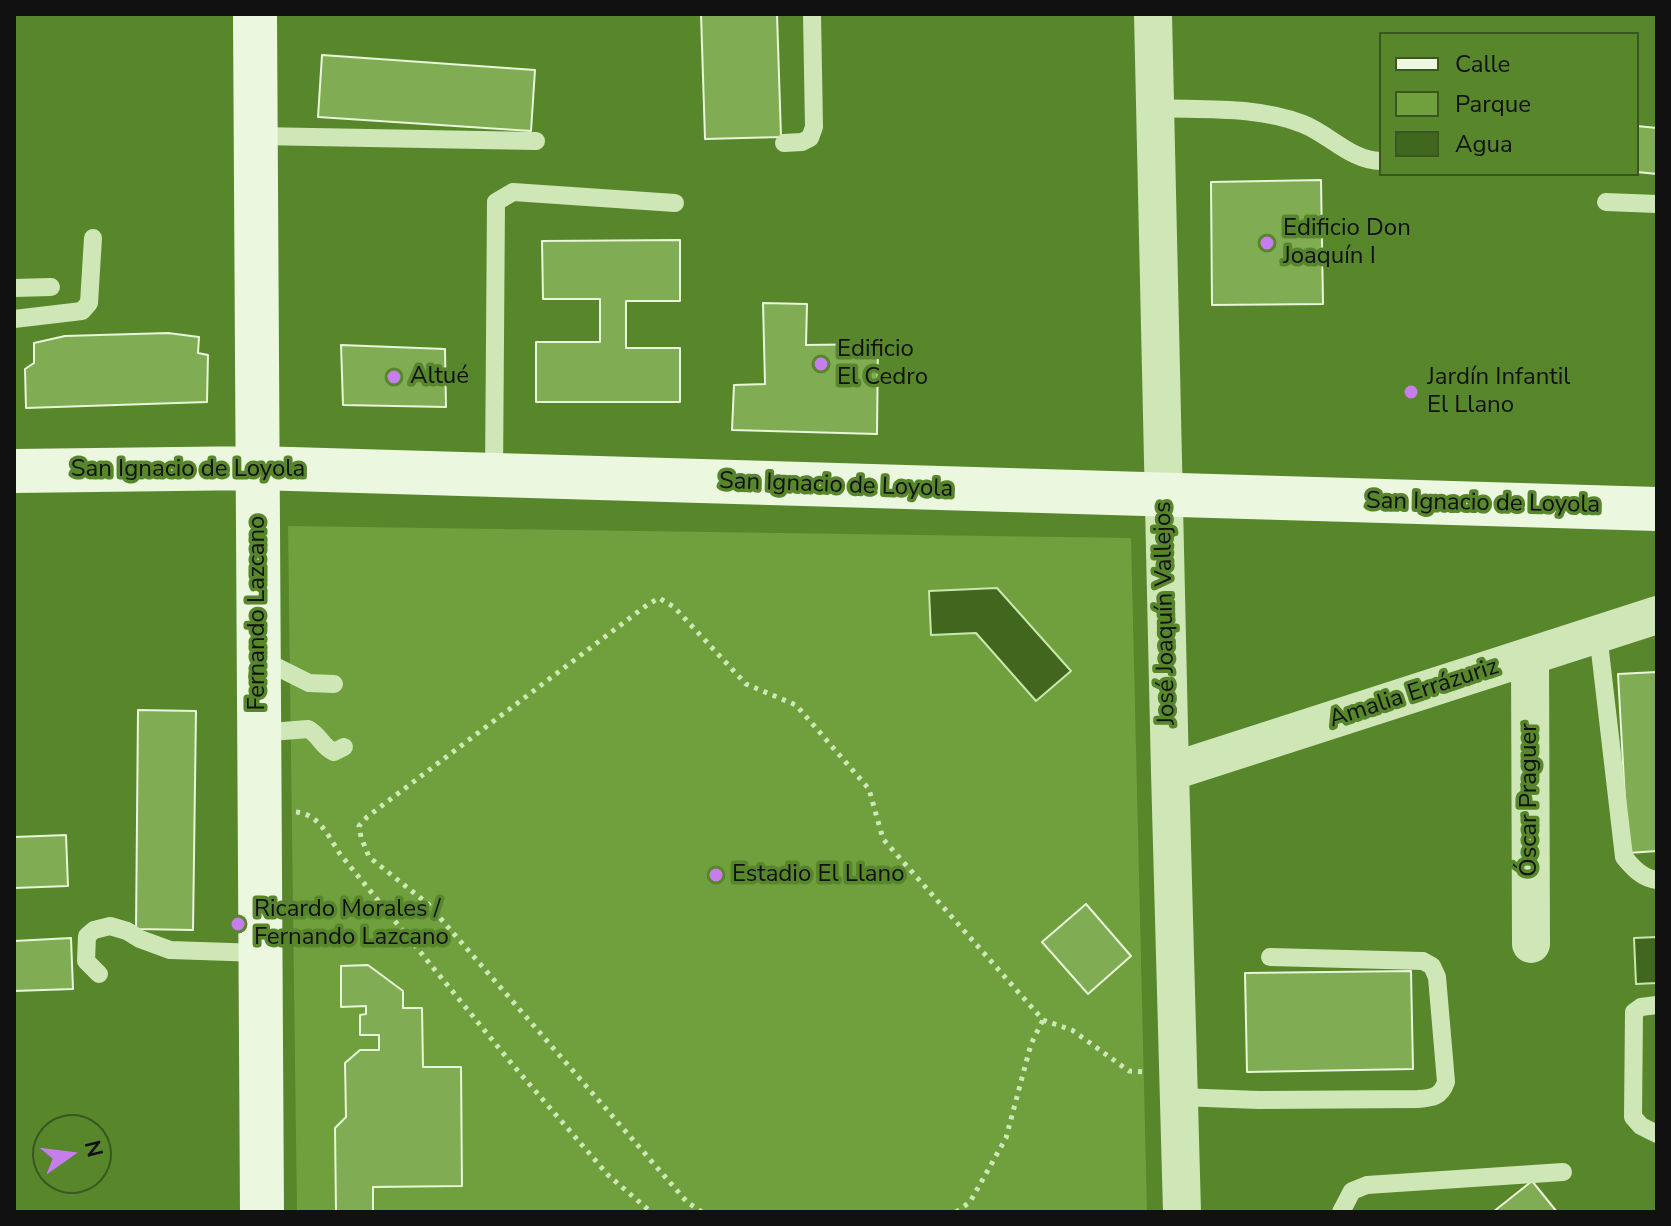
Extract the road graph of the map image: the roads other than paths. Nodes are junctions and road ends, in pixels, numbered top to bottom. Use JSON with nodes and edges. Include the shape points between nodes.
{"nodes":[{"id":1,"x":255,"y":14,"type":"edge"},
{"id":2,"x":812,"y":14,"type":"edge"},
{"id":3,"x":1153,"y":14,"type":"edge"},
{"id":4,"x":1155,"y":108,"type":"junction"},
{"id":5,"x":257,"y":136,"type":"junction"},
{"id":6,"x":536,"y":141,"type":"dead end"},
{"id":7,"x":784,"y":143,"type":"dead end"},
{"id":8,"x":1379,"y":161,"type":"edge"},
{"id":9,"x":1606,"y":202,"type":"dead end"},
{"id":10,"x":675,"y":203,"type":"dead end"},
{"id":11,"x":1657,"y":204,"type":"edge"},
{"id":12,"x":93,"y":238,"type":"dead end"},
{"id":13,"x":51,"y":287,"type":"dead end"},
{"id":14,"x":14,"y":288,"type":"edge"},
{"id":15,"x":14,"y":319,"type":"edge"},
{"id":16,"x":257,"y":468,"type":"junction"},
{"id":17,"x":14,"y":471,"type":"edge"},
{"id":18,"x":494,"y":476,"type":"junction"},
{"id":19,"x":1164,"y":495,"type":"junction"},
{"id":20,"x":1657,"y":509,"type":"edge"},
{"id":21,"x":1657,"y":615,"type":"edge"},
{"id":22,"x":1598,"y":634,"type":"junction"},
{"id":23,"x":1530,"y":656,"type":"junction"},
{"id":24,"x":258,"y":658,"type":"junction"},
{"id":25,"x":334,"y":684,"type":"dead end"},
{"id":26,"x":259,"y":733,"type":"junction"},
{"id":27,"x":344,"y":747,"type":"dead end"},
{"id":28,"x":1170,"y":772,"type":"junction"},
{"id":29,"x":1657,"y":880,"type":"edge"},
{"id":30,"x":1531,"y":944,"type":"dead end"},
{"id":31,"x":260,"y":953,"type":"junction"},
{"id":32,"x":1270,"y":957,"type":"dead end"},
{"id":33,"x":99,"y":974,"type":"dead end"},
{"id":34,"x":1657,"y":1005,"type":"edge"},
{"id":35,"x":1178,"y":1085,"type":"junction"},
{"id":36,"x":1657,"y":1134,"type":"edge"},
{"id":37,"x":1563,"y":1172,"type":"dead end"},
{"id":38,"x":262,"y":1212,"type":"edge"},
{"id":39,"x":1182,"y":1212,"type":"edge"},
{"id":40,"x":1341,"y":1212,"type":"edge"}],
"edges":[{"from":1,"to":5,"type":"street","name":"Fernando Lazcano"},
{"from":2,"to":7,"type":"lane","via":[[814,127],[810,138]]},
{"from":3,"to":4,"type":"street","name":"José Joaquín Vallejos"},
{"from":4,"to":8,"type":"lane","via":[[1258,112],[1305,124],[1337,146]]},
{"from":4,"to":19,"type":"street","name":"José Joaquín Vallejos"},
{"from":5,"to":6,"type":"lane"},
{"from":5,"to":16,"type":"street","name":"Fernando Lazcano"},
{"from":9,"to":11,"type":"lane"},
{"from":10,"to":18,"type":"lane","via":[[513,192],[496,202]]},
{"from":12,"to":15,"type":"lane","via":[[89,303],[82,311]]},
{"from":13,"to":14,"type":"lane"},
{"from":16,"to":17,"type":"street","name":"San Ignacio de Loyola"},
{"from":16,"to":18,"type":"street","name":"San Ignacio de Loyola"},
{"from":16,"to":24,"type":"street","name":"Fernando Lazcano"},
{"from":18,"to":19,"type":"street","name":"San Ignacio de Loyola"},
{"from":19,"to":20,"type":"street","name":"San Ignacio de Loyola"},
{"from":19,"to":28,"type":"street","name":"José Joaquín Vallejos"},
{"from":21,"to":22,"type":"street","name":"Amalia Errázuriz"},
{"from":22,"to":23,"type":"street","name":"Amalia Errázuriz"},
{"from":22,"to":29,"type":"lane","via":[[1624,857],[1634,870]]},
{"from":23,"to":28,"type":"street","name":"Amalia Errázuriz"},
{"from":23,"to":30,"type":"street","name":"Óscar Praguer"},
{"from":24,"to":25,"type":"lane","via":[[309,683]]},
{"from":24,"to":26,"type":"street","name":"Fernando Lazcano"},
{"from":26,"to":27,"type":"lane","via":[[308,729],[325,748],[334,752]]},
{"from":26,"to":31,"type":"street","name":"Fernando Lazcano"},
{"from":28,"to":35,"type":"street","name":"José Joaquín Vallejos"},
{"from":31,"to":33,"type":"lane","via":[[170,950],[110,926],[87,936],[86,961]]},
{"from":31,"to":38,"type":"street","name":"Fernando Lazcano"},
{"from":32,"to":35,"type":"lane","via":[[1423,961],[1432,966],[1437,977],[1443,1090],[1418,1099],[1259,1100]]},
{"from":34,"to":36,"type":"lane","via":[[1634,1012],[1633,1117]]},
{"from":35,"to":39,"type":"street","name":"José Joaquín Vallejos"},
{"from":37,"to":40,"type":"lane","via":[[1367,1185],[1352,1191]]}]}
